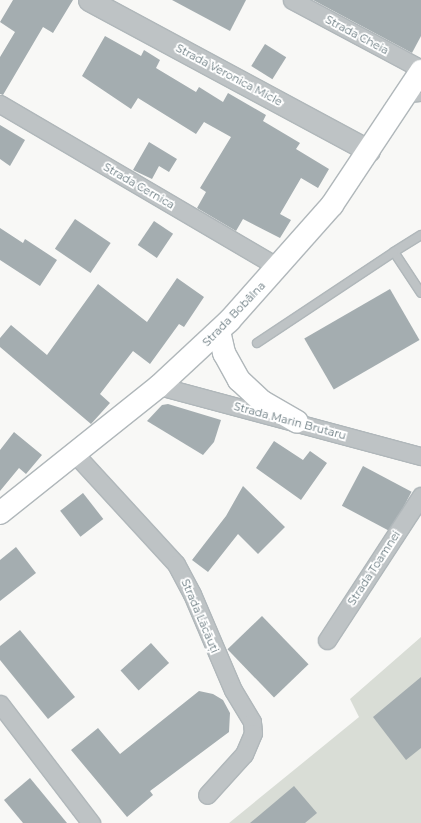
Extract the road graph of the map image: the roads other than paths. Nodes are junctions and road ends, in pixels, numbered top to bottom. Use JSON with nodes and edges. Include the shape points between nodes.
{"nodes":[{"id":1,"x":89,"y":0,"type":"edge"},
{"id":2,"x":292,"y":0,"type":"edge"},
{"id":3,"x":421,"y":70,"type":"edge"},
{"id":4,"x":412,"y":97,"type":"edge"},
{"id":5,"x":0,"y":104,"type":"edge"},
{"id":6,"x":369,"y":151,"type":"junction"},
{"id":7,"x":421,"y":235,"type":"edge"},
{"id":8,"x":394,"y":252,"type":"junction"},
{"id":9,"x":278,"y":267,"type":"junction"},
{"id":10,"x":421,"y":293,"type":"edge"},
{"id":11,"x":219,"y":331,"type":"junction"},
{"id":12,"x":257,"y":344,"type":"dead end"},
{"id":13,"x":159,"y":386,"type":"junction"},
{"id":14,"x":297,"y":422,"type":"junction"},
{"id":15,"x":75,"y":454,"type":"junction"},
{"id":16,"x":421,"y":456,"type":"edge"},
{"id":17,"x":421,"y":496,"type":"edge"},
{"id":18,"x":0,"y":513,"type":"edge"},
{"id":19,"x":327,"y":640,"type":"dead end"},
{"id":20,"x":0,"y":704,"type":"edge"},
{"id":21,"x":207,"y":795,"type":"dead end"},
{"id":22,"x":91,"y":823,"type":"edge"}],
"edges":[{"from":1,"to":6,"type":"street","name":"Strada Veronica Micle"},
{"from":2,"to":3,"type":"street","name":"Strada Cheia"},
{"from":3,"to":4,"type":"main road","name":"Strada Bobâlna"},
{"from":4,"to":6,"type":"main road","name":"Strada Bobâlna"},
{"from":5,"to":9,"type":"street","name":"Strada Cernica"},
{"from":6,"to":9,"type":"main road","name":"Strada Bobâlna","via":[[332,205]]},
{"from":7,"to":8,"type":"lane"},
{"from":8,"to":10,"type":"lane"},
{"from":8,"to":12,"type":"lane"},
{"from":9,"to":11,"type":"main road","name":"Strada Bobâlna"},
{"from":11,"to":13,"type":"main road","name":"Strada Bobâlna"},
{"from":11,"to":14,"type":"main road","via":[[224,353],[239,380],[263,402]]},
{"from":13,"to":14,"type":"street","name":"Strada Marin Brutaru"},
{"from":13,"to":15,"type":"main road","name":"Strada Bobâlna"},
{"from":14,"to":16,"type":"street","name":"Strada Marin Brutaru"},
{"from":15,"to":18,"type":"main road","name":"Strada Bobâlna"},
{"from":15,"to":21,"type":"street","name":"Strada Lăcăuți","via":[[176,564],[192,594],[233,690],[252,722],[253,734],[244,754]]},
{"from":17,"to":19,"type":"street","name":"Strada Toamnei"},
{"from":20,"to":22,"type":"street"}]}
